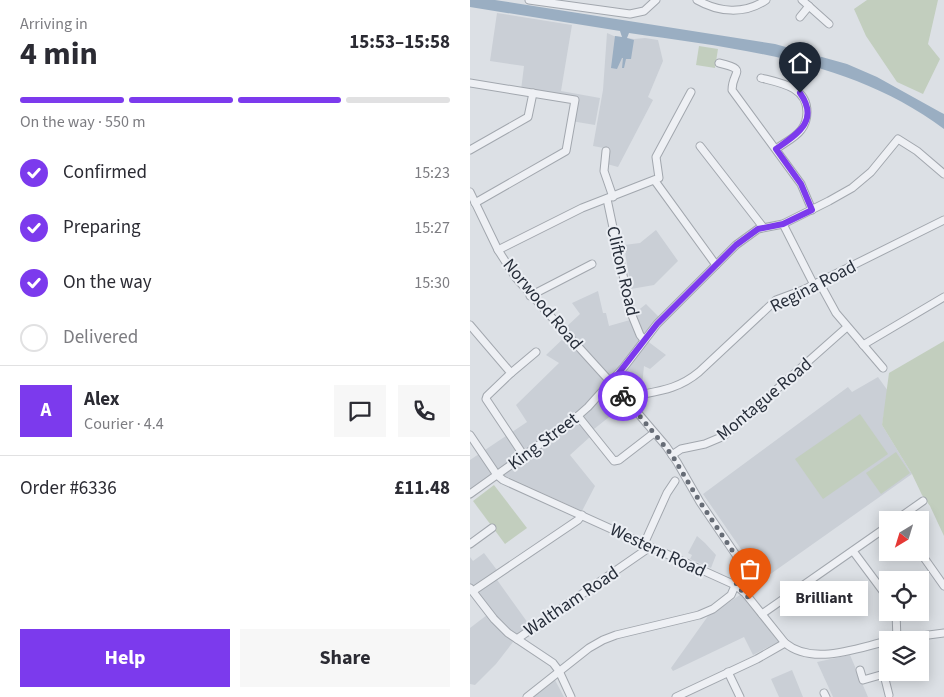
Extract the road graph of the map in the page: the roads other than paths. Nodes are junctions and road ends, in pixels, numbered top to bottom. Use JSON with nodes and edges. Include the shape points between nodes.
{"nodes":[{"id":1,"x":529,"y":0,"type":"edge"},
{"id":2,"x":656,"y":0,"type":"edge"},
{"id":3,"x":697,"y":0,"type":"edge"},
{"id":4,"x":766,"y":0,"type":"edge"},
{"id":5,"x":802,"y":0,"type":"edge"},
{"id":6,"x":809,"y":6,"type":"junction"},
{"id":7,"x":800,"y":17,"type":"dead end"},
{"id":8,"x":829,"y":24,"type":"dead end"},
{"id":9,"x":719,"y":63,"type":"dead end"},
{"id":10,"x":762,"y":78,"type":"dead end"},
{"id":11,"x":470,"y":83,"type":"edge"},
{"id":12,"x":692,"y":92,"type":"dead end"},
{"id":13,"x":533,"y":93,"type":"junction"},
{"id":14,"x":700,"y":146,"type":"dead end"},
{"id":15,"x":776,"y":149,"type":"junction"},
{"id":16,"x":470,"y":150,"type":"edge"},
{"id":17,"x":606,"y":151,"type":"dead end"},
{"id":18,"x":944,"y":174,"type":"edge"},
{"id":19,"x":657,"y":178,"type":"junction"},
{"id":20,"x":470,"y":192,"type":"edge"},
{"id":21,"x":613,"y":197,"type":"junction"},
{"id":22,"x":475,"y":203,"type":"junction"},
{"id":23,"x":812,"y":210,"type":"junction"},
{"id":24,"x":944,"y":220,"type":"edge"},
{"id":25,"x":783,"y":224,"type":"junction"},
{"id":26,"x":763,"y":227,"type":"junction"},
{"id":27,"x":498,"y":250,"type":"junction"},
{"id":28,"x":592,"y":264,"type":"dead end"},
{"id":29,"x":716,"y":265,"type":"junction"},
{"id":30,"x":817,"y":283,"type":"junction"},
{"id":31,"x":530,"y":296,"type":"junction"},
{"id":32,"x":944,"y":297,"type":"edge"},
{"id":33,"x":470,"y":326,"type":"edge"},
{"id":34,"x":848,"y":327,"type":"junction"},
{"id":35,"x":644,"y":340,"type":"junction"},
{"id":36,"x":863,"y":345,"type":"junction"},
{"id":37,"x":536,"y":352,"type":"dead end"},
{"id":38,"x":883,"y":368,"type":"dead end"},
{"id":39,"x":512,"y":373,"type":"junction"},
{"id":40,"x":611,"y":383,"type":"junction"},
{"id":41,"x":642,"y":394,"type":"junction"},
{"id":42,"x":625,"y":398,"type":"junction"},
{"id":43,"x":633,"y":408,"type":"junction"},
{"id":44,"x":578,"y":416,"type":"junction"},
{"id":45,"x":654,"y":433,"type":"junction"},
{"id":46,"x":470,"y":435,"type":"edge"},
{"id":47,"x":672,"y":455,"type":"junction"},
{"id":48,"x":524,"y":456,"type":"junction"},
{"id":49,"x":497,"y":475,"type":"junction"},
{"id":50,"x":675,"y":481,"type":"dead end"},
{"id":51,"x":470,"y":494,"type":"edge"},
{"id":52,"x":923,"y":501,"type":"dead end"},
{"id":53,"x":909,"y":511,"type":"edge"},
{"id":54,"x":582,"y":516,"type":"junction"},
{"id":55,"x":492,"y":528,"type":"dead end"},
{"id":56,"x":879,"y":532,"type":"edge"},
{"id":57,"x":470,"y":544,"type":"edge"},
{"id":58,"x":647,"y":545,"type":"junction"},
{"id":59,"x":853,"y":551,"type":"junction"},
{"id":60,"x":926,"y":561,"type":"edge"},
{"id":61,"x":736,"y":585,"type":"junction"},
{"id":62,"x":879,"y":586,"type":"edge"},
{"id":63,"x":944,"y":586,"type":"edge"},
{"id":64,"x":471,"y":589,"type":"edge"},
{"id":65,"x":762,"y":614,"type":"junction"},
{"id":66,"x":944,"y":633,"type":"edge"},
{"id":67,"x":929,"y":635,"type":"edge"},
{"id":68,"x":516,"y":639,"type":"junction"},
{"id":69,"x":785,"y":643,"type":"junction"},
{"id":70,"x":879,"y":643,"type":"edge"},
{"id":71,"x":860,"y":670,"type":"dead end"},
{"id":72,"x":559,"y":671,"type":"junction"},
{"id":73,"x":728,"y":672,"type":"junction"},
{"id":74,"x":879,"y":676,"type":"edge"},
{"id":75,"x":888,"y":681,"type":"edge"},
{"id":76,"x":685,"y":695,"type":"edge"},
{"id":77,"x":890,"y":695,"type":"dead end"},
{"id":78,"x":527,"y":697,"type":"edge"},
{"id":79,"x":571,"y":697,"type":"edge"},
{"id":80,"x":676,"y":697,"type":"edge"},
{"id":81,"x":740,"y":697,"type":"edge"}],
"edges":[{"from":1,"to":2,"type":"street","via":[[630,14],[644,11]]},
{"from":3,"to":4,"type":"street","via":[[723,10],[750,8]]},
{"from":5,"to":6,"type":"street"},
{"from":6,"to":7,"type":"street"},
{"from":6,"to":8,"type":"street"},
{"from":9,"to":15,"type":"street","via":[[736,69],[732,90]]},
{"from":10,"to":15,"type":"street","via":[[771,84],[794,88],[807,106],[802,130]]},
{"from":11,"to":13,"type":"street"},
{"from":12,"to":19,"type":"street","via":[[656,157]]},
{"from":13,"to":16,"type":"street","via":[[528,117]]},
{"from":13,"to":22,"type":"street","via":[[575,100],[566,151]]},
{"from":14,"to":26,"type":"street"},
{"from":15,"to":23,"type":"street","via":[[801,184]]},
{"from":17,"to":21,"type":"street","name":"Clifton Road","via":[[604,171]]},
{"from":18,"to":23,"type":"street","via":[[898,139],[863,181]]},
{"from":19,"to":21,"type":"street"},
{"from":19,"to":29,"type":"street"},
{"from":20,"to":22,"type":"street","name":"Norwood Road"},
{"from":21,"to":27,"type":"street","via":[[582,208]]},
{"from":21,"to":35,"type":"street","name":"Clifton Road","via":[[630,313]]},
{"from":22,"to":27,"type":"street","name":"Norwood Road"},
{"from":23,"to":25,"type":"street"},
{"from":24,"to":30,"type":"street","name":"Regina Road"},
{"from":25,"to":26,"type":"street"},
{"from":25,"to":30,"type":"street"},
{"from":26,"to":29,"type":"street","name":"King Street","via":[[736,245]]},
{"from":27,"to":31,"type":"street","name":"Norwood Road"},
{"from":28,"to":31,"type":"street"},
{"from":29,"to":35,"type":"street","name":"King Street"},
{"from":30,"to":34,"type":"street"},
{"from":30,"to":41,"type":"street","name":"Regina Road","via":[[772,303],[692,377],[664,391]]},
{"from":31,"to":40,"type":"street","name":"Norwood Road"},
{"from":32,"to":36,"type":"street"},
{"from":33,"to":39,"type":"street"},
{"from":34,"to":36,"type":"street"},
{"from":34,"to":47,"type":"street","name":"Montague Road","via":[[724,436],[681,449]]},
{"from":35,"to":40,"type":"street","name":"King Street"},
{"from":36,"to":38,"type":"street"},
{"from":37,"to":39,"type":"street"},
{"from":39,"to":48,"type":"street","via":[[486,399]]},
{"from":40,"to":42,"type":"street","name":"Norwood Road"},
{"from":40,"to":44,"type":"street","name":"King Street"},
{"from":41,"to":42,"type":"street","name":"Regina Road"},
{"from":41,"to":43,"type":"street"},
{"from":42,"to":43,"type":"street","name":"Norwood Road"},
{"from":43,"to":45,"type":"street","name":"Norwood Road"},
{"from":44,"to":45,"type":"street","via":[[614,461]]},
{"from":44,"to":48,"type":"street","name":"King Street"},
{"from":45,"to":47,"type":"street","name":"Norwood Road"},
{"from":46,"to":49,"type":"street"},
{"from":47,"to":61,"type":"street","name":"Norwood Road","via":[[739,562]]},
{"from":48,"to":49,"type":"street","name":"King Street"},
{"from":49,"to":51,"type":"street","name":"King Street"},
{"from":49,"to":54,"type":"street","name":"Western Road"},
{"from":50,"to":58,"type":"street","via":[[667,493]]},
{"from":52,"to":53,"type":"street"},
{"from":54,"to":58,"type":"street","name":"Western Road"},
{"from":54,"to":64,"type":"street"},
{"from":55,"to":57,"type":"street"},
{"from":56,"to":59,"type":"street"},
{"from":58,"to":61,"type":"street","name":"Western Road"},
{"from":58,"to":68,"type":"street","name":"Waltham Road"},
{"from":59,"to":62,"type":"street"},
{"from":59,"to":65,"type":"street"},
{"from":60,"to":63,"type":"street"},
{"from":61,"to":65,"type":"street","name":"Western Road"},
{"from":61,"to":72,"type":"street","via":[[726,600],[706,613],[603,640]]},
{"from":64,"to":68,"type":"street"},
{"from":65,"to":69,"type":"street","name":"Western Road"},
{"from":66,"to":67,"type":"street","name":"Western Road"},
{"from":68,"to":72,"type":"street","via":[[550,661]]},
{"from":69,"to":70,"type":"street","name":"Western Road","via":[[814,654],[827,654]]},
{"from":69,"to":73,"type":"street"},
{"from":71,"to":74,"type":"street","via":[[863,680]]},
{"from":72,"to":78,"type":"street"},
{"from":72,"to":79,"type":"street"},
{"from":73,"to":76,"type":"street"},
{"from":73,"to":81,"type":"street"},
{"from":75,"to":77,"type":"street"},
{"from":76,"to":80,"type":"street"}]}
